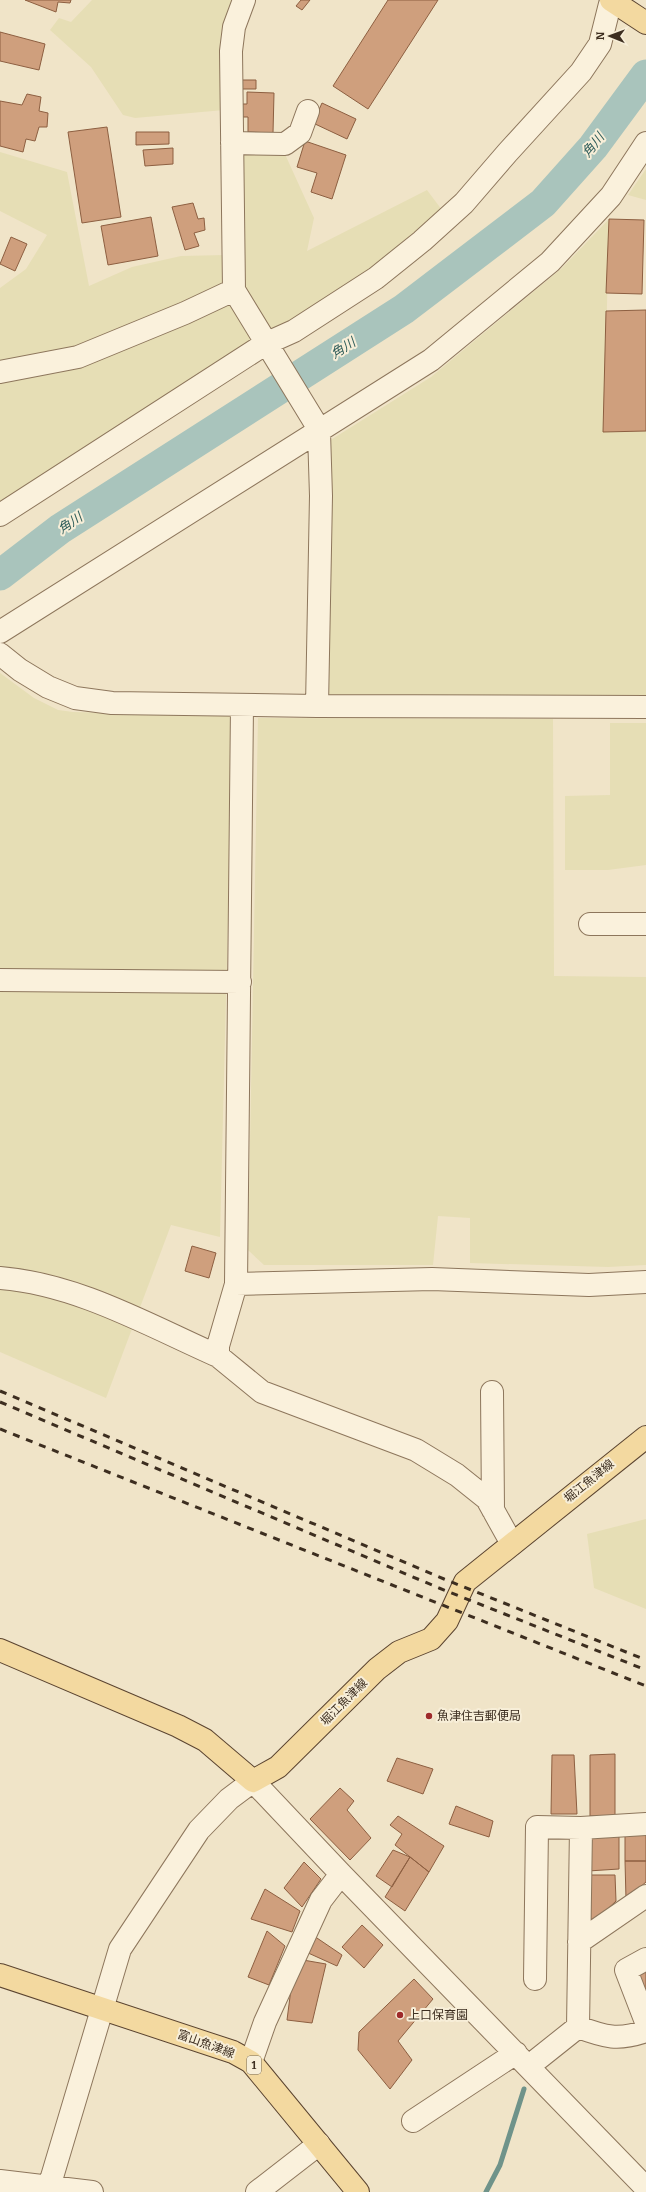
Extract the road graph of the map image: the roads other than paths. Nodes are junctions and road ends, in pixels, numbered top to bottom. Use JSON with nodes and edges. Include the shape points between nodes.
{"nodes":[{"id":1,"x":244,"y":0,"type":"edge"},
{"id":2,"x":613,"y":2,"type":"edge"},
{"id":3,"x":646,"y":23,"type":"edge"},
{"id":4,"x":308,"y":111,"type":"dead end"},
{"id":5,"x":232,"y":143,"type":"junction"},
{"id":6,"x":646,"y":144,"type":"edge"},
{"id":7,"x":234,"y":290,"type":"junction"},
{"id":8,"x":267,"y":346,"type":"junction"},
{"id":9,"x":0,"y":372,"type":"edge"},
{"id":10,"x":316,"y":426,"type":"junction"},
{"id":11,"x":0,"y":515,"type":"edge"},
{"id":12,"x":0,"y":632,"type":"edge"},
{"id":13,"x":0,"y":654,"type":"edge"},
{"id":14,"x":242,"y":706,"type":"junction"},
{"id":15,"x":317,"y":706,"type":"junction"},
{"id":16,"x":646,"y":707,"type":"edge"},
{"id":17,"x":590,"y":924,"type":"dead end"},
{"id":18,"x":646,"y":924,"type":"edge"},
{"id":19,"x":0,"y":980,"type":"edge"},
{"id":20,"x":240,"y":982,"type":"junction"},
{"id":21,"x":0,"y":1278,"type":"edge"},
{"id":22,"x":646,"y":1282,"type":"edge"},
{"id":23,"x":236,"y":1284,"type":"junction"},
{"id":24,"x":218,"y":1356,"type":"junction"},
{"id":25,"x":492,"y":1392,"type":"dead end"},
{"id":26,"x":646,"y":1437,"type":"edge"},
{"id":27,"x":493,"y":1510,"type":"junction"},
{"id":28,"x":512,"y":1544,"type":"junction"},
{"id":29,"x":0,"y":1650,"type":"edge"},
{"id":30,"x":253,"y":1781,"type":"junction"},
{"id":31,"x":646,"y":1824,"type":"edge"},
{"id":32,"x":581,"y":1828,"type":"junction"},
{"id":33,"x":341,"y":1874,"type":"junction"},
{"id":34,"x":646,"y":1896,"type":"edge"},
{"id":35,"x":579,"y":1942,"type":"junction"},
{"id":36,"x":646,"y":1959,"type":"edge"},
{"id":37,"x":0,"y":1975,"type":"edge"},
{"id":38,"x":535,"y":1979,"type":"dead end"},
{"id":39,"x":101,"y":2008,"type":"junction"},
{"id":40,"x":646,"y":2022,"type":"edge"},
{"id":41,"x":578,"y":2027,"type":"junction"},
{"id":42,"x":646,"y":2030,"type":"edge"},
{"id":43,"x":522,"y":2060,"type":"junction"},
{"id":44,"x":251,"y":2062,"type":"junction"},
{"id":45,"x":413,"y":2121,"type":"dead end"},
{"id":46,"x":318,"y":2144,"type":"junction"},
{"id":47,"x":0,"y":2181,"type":"edge"},
{"id":48,"x":49,"y":2187,"type":"junction"},
{"id":49,"x":646,"y":2188,"type":"edge"},
{"id":50,"x":92,"y":2192,"type":"edge"},
{"id":51,"x":257,"y":2192,"type":"edge"},
{"id":52,"x":358,"y":2192,"type":"edge"}],
"edges":[{"from":1,"to":5,"type":"street","via":[[234,27],[231,51]]},
{"from":2,"to":3,"type":"main road"},
{"from":2,"to":8,"type":"street","via":[[600,44],[581,72],[464,204],[376,278]]},
{"from":4,"to":5,"type":"street","via":[[300,133],[285,144]]},
{"from":5,"to":7,"type":"street"},
{"from":6,"to":10,"type":"street","via":[[611,196],[550,262],[431,360]]},
{"from":7,"to":8,"type":"street"},
{"from":7,"to":9,"type":"street","via":[[78,357]]},
{"from":8,"to":10,"type":"street"},
{"from":8,"to":11,"type":"street"},
{"from":10,"to":12,"type":"street"},
{"from":10,"to":15,"type":"street","via":[[321,496]]},
{"from":13,"to":14,"type":"street","via":[[20,670],[76,698],[112,703]]},
{"from":14,"to":15,"type":"street"},
{"from":14,"to":20,"type":"street"},
{"from":15,"to":16,"type":"street"},
{"from":17,"to":18,"type":"street"},
{"from":19,"to":20,"type":"street"},
{"from":20,"to":23,"type":"street"},
{"from":21,"to":24,"type":"street","via":[[22,1280],[88,1298]]},
{"from":22,"to":23,"type":"street","via":[[589,1285],[432,1279]]},
{"from":23,"to":24,"type":"street","via":[[218,1346]]},
{"from":24,"to":27,"type":"street","via":[[262,1392],[416,1450],[457,1475],[487,1499]]},
{"from":25,"to":27,"type":"street"},
{"from":26,"to":28,"type":"main road","name":"堀江魚津線"},
{"from":27,"to":28,"type":"street"},
{"from":28,"to":30,"type":"main road","name":"堀江魚津線","via":[[465,1582],[447,1621],[431,1639],[399,1652],[382,1665],[278,1767]]},
{"from":29,"to":30,"type":"main road","via":[[178,1726],[205,1740]]},
{"from":30,"to":33,"type":"street"},
{"from":30,"to":39,"type":"street","via":[[229,1799],[199,1830],[155,1894],[120,1949]]},
{"from":31,"to":32,"type":"street"},
{"from":32,"to":35,"type":"street"},
{"from":32,"to":38,"type":"street","via":[[536,1827]]},
{"from":33,"to":43,"type":"street"},
{"from":33,"to":44,"type":"street","via":[[321,1900],[265,2022]]},
{"from":34,"to":35,"type":"street"},
{"from":35,"to":41,"type":"street"},
{"from":36,"to":40,"type":"street","via":[[626,1970]]},
{"from":37,"to":39,"type":"main road","name":"富山魚津線","number":"1"},
{"from":39,"to":44,"type":"main road","name":"富山魚津線","number":"1","via":[[233,2052]]},
{"from":39,"to":48,"type":"street"},
{"from":41,"to":42,"type":"street","via":[[606,2038],[630,2037]]},
{"from":41,"to":43,"type":"street"},
{"from":43,"to":45,"type":"street"},
{"from":43,"to":49,"type":"street"},
{"from":44,"to":46,"type":"main road","name":"富山魚津線","number":"1"},
{"from":46,"to":51,"type":"street"},
{"from":46,"to":52,"type":"main road","name":"富山魚津線","number":"1"},
{"from":47,"to":48,"type":"street"},
{"from":48,"to":50,"type":"street"}]}
